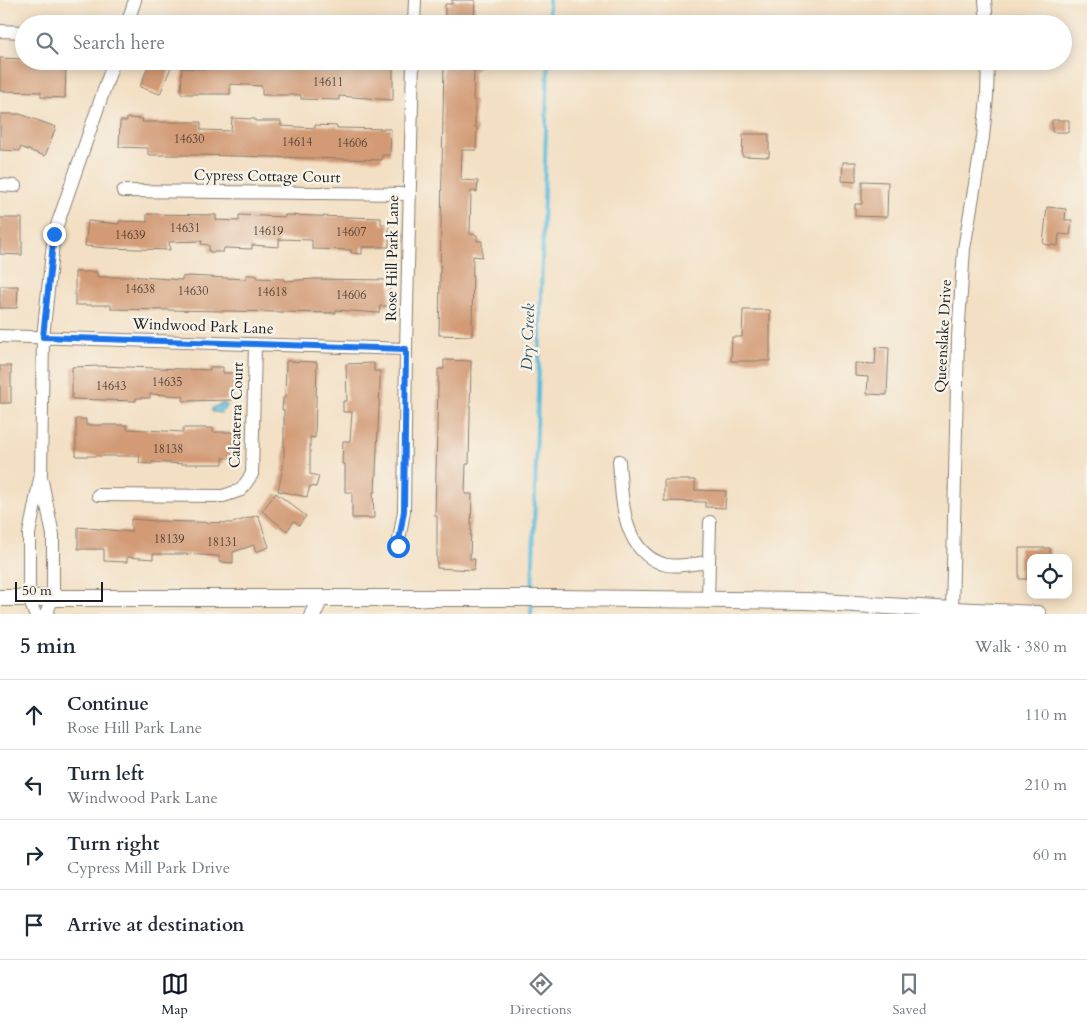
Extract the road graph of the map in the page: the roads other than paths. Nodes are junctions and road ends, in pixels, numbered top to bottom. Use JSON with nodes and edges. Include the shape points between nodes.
{"nodes":[{"id":1,"x":135,"y":0,"type":"edge"},
{"id":2,"x":415,"y":0,"type":"edge"},
{"id":3,"x":986,"y":0,"type":"edge"},
{"id":4,"x":130,"y":15,"type":"edge"},
{"id":5,"x":414,"y":15,"type":"edge"},
{"id":6,"x":987,"y":15,"type":"edge"},
{"id":7,"x":0,"y":31,"type":"edge"},
{"id":8,"x":15,"y":32,"type":"edge"},
{"id":9,"x":111,"y":70,"type":"edge"},
{"id":10,"x":413,"y":70,"type":"edge"},
{"id":11,"x":988,"y":70,"type":"edge"},
{"id":12,"x":0,"y":186,"type":"edge"},
{"id":13,"x":15,"y":186,"type":"dead end"},
{"id":14,"x":123,"y":190,"type":"dead end"},
{"id":15,"x":410,"y":194,"type":"junction"},
{"id":16,"x":0,"y":336,"type":"edge"},
{"id":17,"x":43,"y":337,"type":"junction"},
{"id":18,"x":255,"y":344,"type":"junction"},
{"id":19,"x":406,"y":349,"type":"junction"},
{"id":20,"x":620,"y":461,"type":"dead end"},
{"id":21,"x":41,"y":474,"type":"junction"},
{"id":22,"x":98,"y":495,"type":"dead end"},
{"id":23,"x":710,"y":522,"type":"dead end"},
{"id":24,"x":398,"y":546,"type":"dead end"},
{"id":25,"x":709,"y":562,"type":"junction"},
{"id":26,"x":0,"y":598,"type":"edge"},
{"id":27,"x":29,"y":598,"type":"junction"},
{"id":28,"x":53,"y":598,"type":"junction"},
{"id":29,"x":320,"y":598,"type":"junction"},
{"id":30,"x":708,"y":600,"type":"junction"},
{"id":31,"x":952,"y":612,"type":"edge"},
{"id":32,"x":35,"y":614,"type":"edge"},
{"id":33,"x":46,"y":614,"type":"edge"},
{"id":34,"x":313,"y":614,"type":"edge"},
{"id":35,"x":327,"y":614,"type":"edge"},
{"id":36,"x":1038,"y":614,"type":"edge"}],
"edges":[{"from":1,"to":4,"type":"street"},
{"from":2,"to":5,"type":"street"},
{"from":3,"to":6,"type":"street"},
{"from":7,"to":8,"type":"street"},
{"from":9,"to":17,"type":"street","via":[[54,234]]},
{"from":10,"to":15,"type":"street","name":"Rose Hill Park Lane"},
{"from":11,"to":31,"type":"street","name":"Queenslake Drive","via":[[983,137],[964,249],[960,295]]},
{"from":12,"to":13,"type":"street"},
{"from":14,"to":15,"type":"street","name":"Cypress Cottage Court"},
{"from":15,"to":19,"type":"street","name":"Rose Hill Park Lane"},
{"from":16,"to":17,"type":"street","name":"Windwood Park Lane"},
{"from":17,"to":18,"type":"street","name":"Windwood Park Lane"},
{"from":17,"to":21,"type":"street"},
{"from":18,"to":19,"type":"street","name":"Windwood Park Lane"},
{"from":18,"to":22,"type":"street","name":"Calcaterra Court","via":[[252,474],[241,490],[223,496]]},
{"from":19,"to":24,"type":"street","name":"Rose Hill Park Lane","via":[[404,511]]},
{"from":20,"to":25,"type":"street","via":[[623,508],[634,542],[644,554],[664,564]]},
{"from":21,"to":27,"type":"street","via":[[29,534]]},
{"from":21,"to":28,"type":"street","via":[[53,535]]},
{"from":23,"to":25,"type":"street"},
{"from":25,"to":30,"type":"street"},
{"from":26,"to":27,"type":"main road"},
{"from":27,"to":28,"type":"main road"},
{"from":27,"to":32,"type":"street"},
{"from":28,"to":29,"type":"main road"},
{"from":28,"to":33,"type":"street"},
{"from":29,"to":30,"type":"main road"},
{"from":29,"to":34,"type":"main road"},
{"from":29,"to":35,"type":"main road"},
{"from":30,"to":31,"type":"main road","via":[[808,601]]},
{"from":31,"to":36,"type":"main road"}]}
